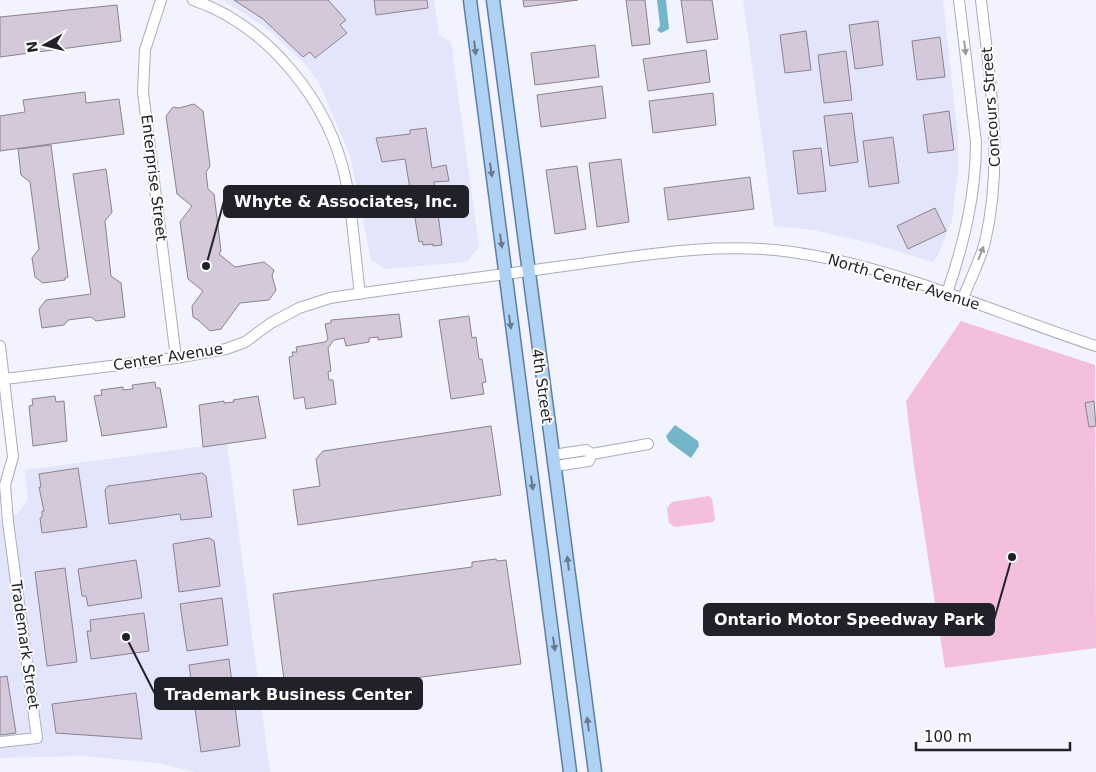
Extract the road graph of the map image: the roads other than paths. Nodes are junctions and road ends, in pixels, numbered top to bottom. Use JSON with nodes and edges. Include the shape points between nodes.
{"nodes":[{"id":1,"x":161,"y":0,"type":"edge"},
{"id":2,"x":193,"y":0,"type":"edge"},
{"id":3,"x":470,"y":0,"type":"edge"},
{"id":4,"x":493,"y":0,"type":"edge"},
{"id":5,"x":959,"y":0,"type":"edge"},
{"id":6,"x":981,"y":0,"type":"edge"},
{"id":7,"x":527,"y":271,"type":"junction"},
{"id":8,"x":505,"y":273,"type":"junction"},
{"id":9,"x":948,"y":292,"type":"junction"},
{"id":10,"x":360,"y":294,"type":"junction"},
{"id":11,"x":963,"y":298,"type":"junction"},
{"id":12,"x":0,"y":346,"type":"edge"},
{"id":13,"x":1096,"y":346,"type":"edge"},
{"id":14,"x":176,"y":358,"type":"junction"},
{"id":15,"x":5,"y":379,"type":"junction"},
{"id":16,"x":648,"y":444,"type":"dead end"},
{"id":17,"x":554,"y":460,"type":"junction"},
{"id":18,"x":3,"y":487,"type":"edge"},
{"id":19,"x":0,"y":742,"type":"edge"},
{"id":20,"x":570,"y":772,"type":"edge"},
{"id":21,"x":595,"y":772,"type":"edge"}],
"edges":[{"from":1,"to":14,"type":"street","name":"Enterprise Street","via":[[145,50],[143,92]]},
{"from":2,"to":10,"type":"street","via":[[241,23],[278,56],[315,102],[334,140],[346,180]]},
{"from":3,"to":8,"type":"main road","name":"4th Street","one_way":true},
{"from":4,"to":7,"type":"main road","name":"4th Street"},
{"from":5,"to":9,"type":"street","name":"Concours Street","one_way":true,"via":[[976,161],[971,211]]},
{"from":11,"to":6,"type":"street","name":"Concours Street","one_way":true,"via":[[984,244],[996,179],[994,113]]},
{"from":7,"to":8,"type":"street","name":"Center Avenue"},
{"from":7,"to":9,"type":"street","name":"North Center Avenue","via":[[704,249],[750,249],[792,252],[844,262]]},
{"from":7,"to":17,"type":"main road","name":"4th Street"},
{"from":8,"to":10,"type":"street","name":"Center Avenue"},
{"from":8,"to":20,"type":"main road","name":"4th Street","one_way":true},
{"from":9,"to":11,"type":"street","name":"North Center Avenue"},
{"from":10,"to":14,"type":"street","name":"Center Avenue","via":[[330,298],[299,308],[245,342],[226,349]]},
{"from":11,"to":13,"type":"street","name":"North Center Avenue"},
{"from":12,"to":15,"type":"street","name":"Trademark Street"},
{"from":14,"to":15,"type":"street","name":"Center Avenue"},
{"from":15,"to":18,"type":"street","name":"Trademark Street","via":[[13,456]]},
{"from":16,"to":17,"type":"street","via":[[592,454],[589,461]]},
{"from":21,"to":17,"type":"main road","name":"4th Street","one_way":true},
{"from":18,"to":19,"type":"street","name":"Trademark Street","via":[[37,738]]}]}
